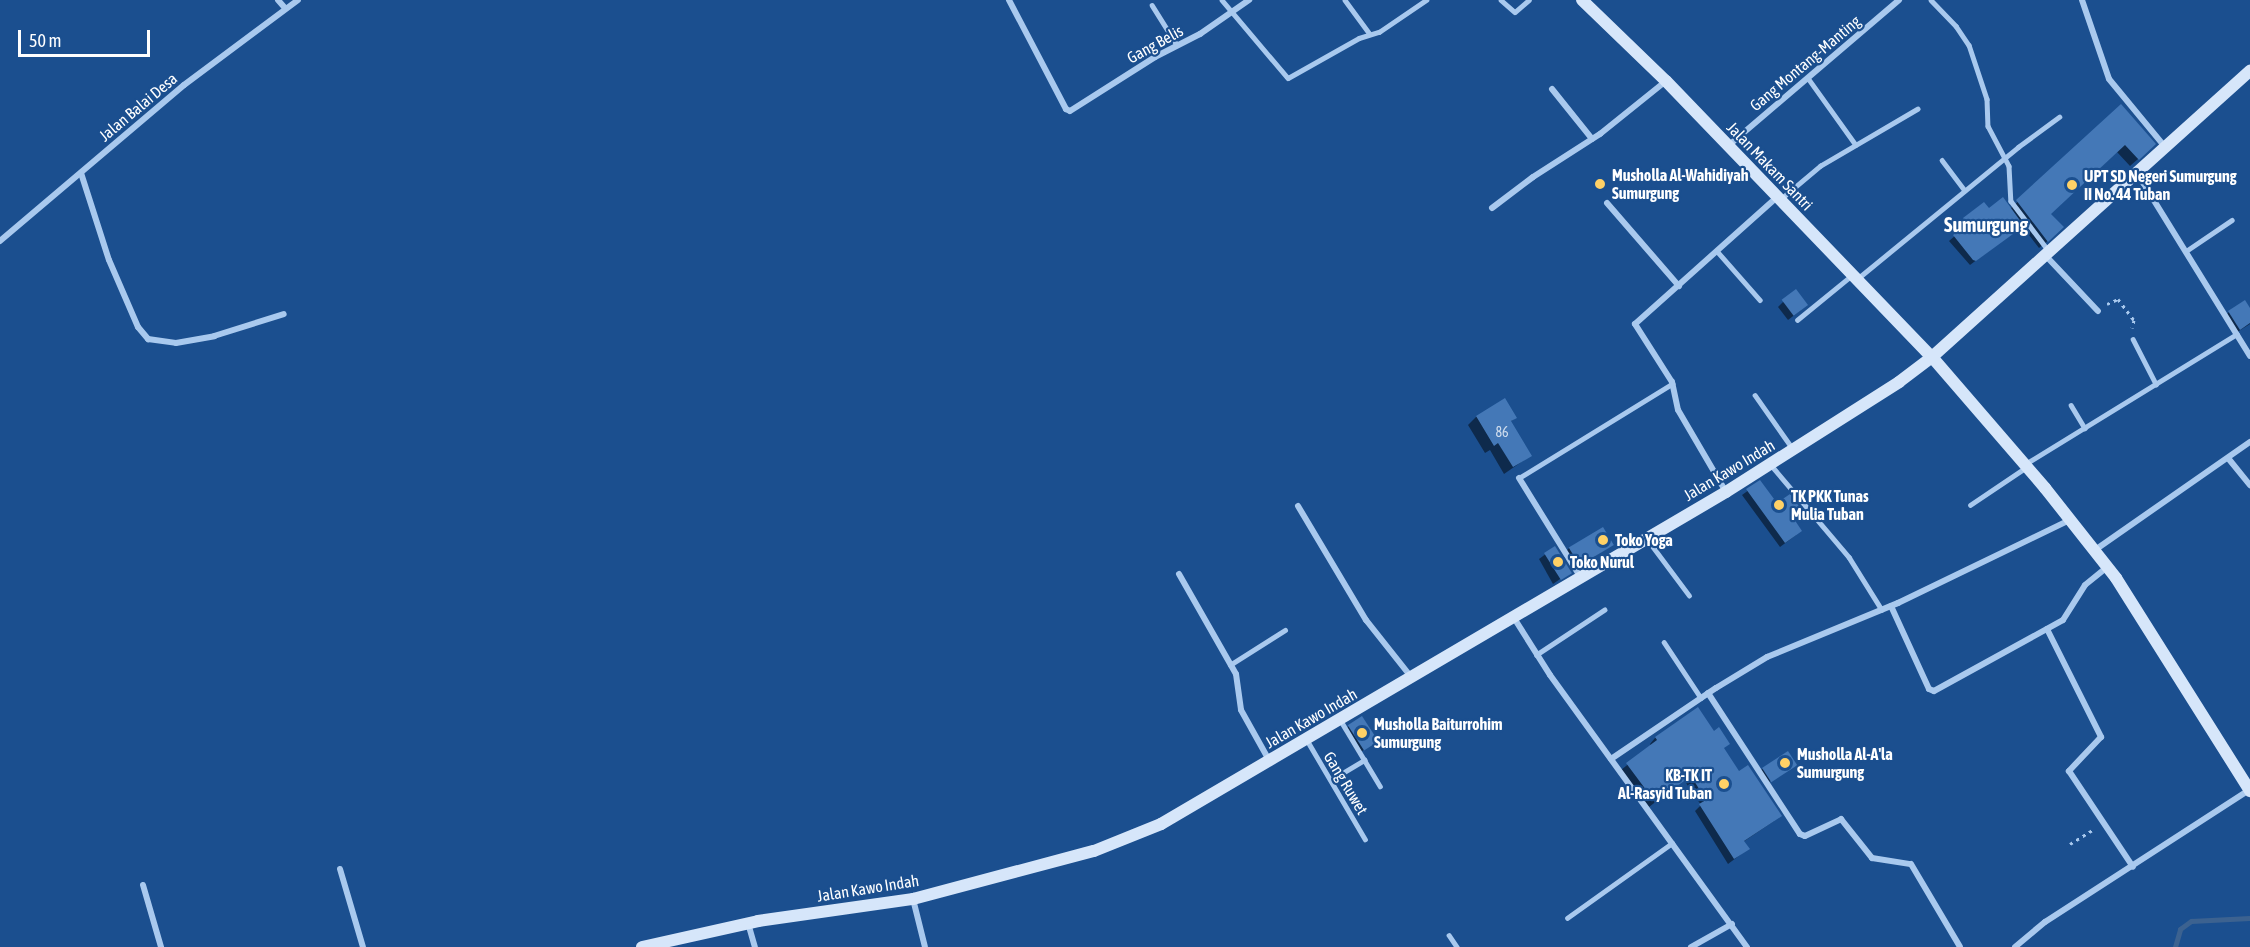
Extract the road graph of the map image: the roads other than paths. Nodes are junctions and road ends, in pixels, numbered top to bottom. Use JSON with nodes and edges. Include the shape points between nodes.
{"nodes":[{"id":1,"x":278,"y":0,"type":"edge"},
{"id":2,"x":298,"y":0,"type":"edge"},
{"id":3,"x":1009,"y":0,"type":"edge"},
{"id":4,"x":1222,"y":0,"type":"edge"},
{"id":5,"x":1249,"y":0,"type":"edge"},
{"id":6,"x":1345,"y":0,"type":"edge"},
{"id":7,"x":1426,"y":0,"type":"edge"},
{"id":8,"x":1501,"y":0,"type":"edge"},
{"id":9,"x":1529,"y":0,"type":"edge"},
{"id":10,"x":1899,"y":0,"type":"edge"},
{"id":11,"x":1930,"y":0,"type":"edge"},
{"id":12,"x":2082,"y":0,"type":"edge"},
{"id":13,"x":1584,"y":1,"type":"edge"},
{"id":14,"x":1152,"y":5,"type":"dead end"},
{"id":15,"x":285,"y":8,"type":"junction"},
{"id":16,"x":1232,"y":12,"type":"junction"},
{"id":17,"x":1370,"y":34,"type":"junction"},
{"id":18,"x":1177,"y":45,"type":"junction"},
{"id":19,"x":2250,"y":71,"type":"edge"},
{"id":20,"x":1808,"y":78,"type":"junction"},
{"id":21,"x":1666,"y":81,"type":"junction"},
{"id":22,"x":1552,"y":89,"type":"dead end"},
{"id":23,"x":1917,"y":109,"type":"dead end"},
{"id":24,"x":2059,"y":117,"type":"dead end"},
{"id":25,"x":1592,"y":139,"type":"junction"},
{"id":26,"x":1856,"y":145,"type":"junction"},
{"id":27,"x":1728,"y":146,"type":"junction"},
{"id":28,"x":2165,"y":147,"type":"junction"},
{"id":29,"x":2005,"y":158,"type":"junction"},
{"id":30,"x":1942,"y":160,"type":"dead end"},
{"id":31,"x":2137,"y":172,"type":"junction"},
{"id":32,"x":81,"y":173,"type":"junction"},
{"id":33,"x":1965,"y":190,"type":"junction"},
{"id":34,"x":1779,"y":198,"type":"junction"},
{"id":35,"x":1607,"y":203,"type":"dead end"},
{"id":36,"x":1492,"y":208,"type":"dead end"},
{"id":37,"x":2232,"y":220,"type":"dead end"},
{"id":38,"x":0,"y":241,"type":"edge"},
{"id":39,"x":1717,"y":251,"type":"junction"},
{"id":40,"x":2186,"y":251,"type":"junction"},
{"id":41,"x":2047,"y":253,"type":"junction"},
{"id":42,"x":1855,"y":277,"type":"junction"},
{"id":43,"x":1679,"y":286,"type":"junction"},
{"id":44,"x":1760,"y":300,"type":"dead end"},
{"id":45,"x":2098,"y":311,"type":"road end"},
{"id":46,"x":284,"y":314,"type":"dead end"},
{"id":47,"x":1797,"y":320,"type":"dead end"},
{"id":48,"x":2237,"y":334,"type":"junction"},
{"id":49,"x":2133,"y":339,"type":"road end"},
{"id":50,"x":2250,"y":356,"type":"edge"},
{"id":51,"x":1932,"y":357,"type":"junction"},
{"id":52,"x":1673,"y":383,"type":"junction"},
{"id":53,"x":2156,"y":384,"type":"junction"},
{"id":54,"x":1755,"y":395,"type":"dead end"},
{"id":55,"x":2071,"y":405,"type":"dead end"},
{"id":56,"x":2085,"y":428,"type":"junction"},
{"id":57,"x":2250,"y":442,"type":"edge"},
{"id":58,"x":1793,"y":450,"type":"junction"},
{"id":59,"x":2228,"y":458,"type":"junction"},
{"id":60,"x":1770,"y":464,"type":"junction"},
{"id":61,"x":2026,"y":466,"type":"junction"},
{"id":62,"x":1519,"y":478,"type":"joint"},
{"id":63,"x":2250,"y":485,"type":"edge"},
{"id":64,"x":1726,"y":492,"type":"junction"},
{"id":65,"x":1970,"y":505,"type":"dead end"},
{"id":66,"x":1298,"y":506,"type":"dead end"},
{"id":67,"x":2071,"y":520,"type":"junction"},
{"id":68,"x":1647,"y":539,"type":"junction"},
{"id":69,"x":2095,"y":550,"type":"junction"},
{"id":70,"x":2107,"y":567,"type":"junction"},
{"id":71,"x":1179,"y":574,"type":"dead end"},
{"id":72,"x":1581,"y":578,"type":"junction"},
{"id":73,"x":1689,"y":596,"type":"dead end"},
{"id":74,"x":1891,"y":606,"type":"junction"},
{"id":75,"x":1604,"y":610,"type":"dead end"},
{"id":76,"x":1882,"y":610,"type":"junction"},
{"id":77,"x":1514,"y":618,"type":"junction"},
{"id":78,"x":2047,"y":629,"type":"junction"},
{"id":79,"x":1285,"y":630,"type":"dead end"},
{"id":80,"x":1664,"y":642,"type":"dead end"},
{"id":81,"x":1536,"y":655,"type":"junction"},
{"id":82,"x":1230,"y":665,"type":"junction"},
{"id":83,"x":1412,"y":678,"type":"junction"},
{"id":84,"x":1708,"y":693,"type":"junction"},
{"id":85,"x":1701,"y":698,"type":"junction"},
{"id":86,"x":1340,"y":720,"type":"junction"},
{"id":87,"x":1307,"y":740,"type":"junction"},
{"id":88,"x":1611,"y":759,"type":"junction"},
{"id":89,"x":1364,"y":760,"type":"junction"},
{"id":90,"x":1270,"y":761,"type":"junction"},
{"id":91,"x":2246,"y":773,"type":"edge"},
{"id":92,"x":1331,"y":780,"type":"junction"},
{"id":93,"x":1380,"y":786,"type":"dead end"},
{"id":94,"x":2250,"y":790,"type":"edge"},
{"id":95,"x":1365,"y":839,"type":"dead end"},
{"id":96,"x":1673,"y":842,"type":"junction"},
{"id":97,"x":2133,"y":867,"type":"junction"},
{"id":98,"x":340,"y":869,"type":"dead end"},
{"id":99,"x":143,"y":885,"type":"dead end"},
{"id":100,"x":914,"y":899,"type":"junction"},
{"id":101,"x":1567,"y":918,"type":"dead end"},
{"id":102,"x":748,"y":923,"type":"junction"},
{"id":103,"x":1732,"y":924,"type":"junction"},
{"id":104,"x":1449,"y":934,"type":"dead end"},
{"id":105,"x":161,"y":947,"type":"edge"},
{"id":106,"x":363,"y":947,"type":"edge"},
{"id":107,"x":642,"y":947,"type":"edge"},
{"id":108,"x":755,"y":947,"type":"edge"},
{"id":109,"x":925,"y":947,"type":"edge"},
{"id":110,"x":1456,"y":947,"type":"edge"},
{"id":111,"x":1691,"y":947,"type":"edge"},
{"id":112,"x":1747,"y":947,"type":"edge"},
{"id":113,"x":1960,"y":947,"type":"edge"},
{"id":114,"x":2015,"y":947,"type":"edge"}],
"edges":[{"from":1,"to":15,"type":"street"},
{"from":2,"to":15,"type":"street","name":"Jalan Balai Desa"},
{"from":3,"to":18,"type":"street","name":"Gang Belis","via":[[1066,109],[1073,110]]},
{"from":4,"to":16,"type":"lane"},
{"from":5,"to":16,"type":"street","name":"Gang Belis"},
{"from":6,"to":17,"type":"lane"},
{"from":7,"to":17,"type":"lane"},
{"from":8,"to":9,"type":"lane","via":[[1515,12]]},
{"from":10,"to":20,"type":"street","name":"Gang Montang-Manting"},
{"from":11,"to":29,"type":"lane","via":[[1969,45],[1987,99],[1988,126]]},
{"from":12,"to":28,"type":"street","via":[[2111,82]]},
{"from":13,"to":21,"type":"street","name":"Jalan Makam Santri"},
{"from":14,"to":18,"type":"lane"},
{"from":15,"to":32,"type":"street","name":"Jalan Balai Desa","via":[[184,85]]},
{"from":16,"to":17,"type":"lane","via":[[1287,78]]},
{"from":16,"to":18,"type":"street","name":"Gang Belis"},
{"from":19,"to":28,"type":"street","name":"Jalan Kawo Indah"},
{"from":20,"to":26,"type":"lane"},
{"from":20,"to":27,"type":"street","name":"Gang Montang-Manting"},
{"from":21,"to":25,"type":"street"},
{"from":21,"to":27,"type":"street","name":"Jalan Makam Santri"},
{"from":22,"to":25,"type":"street"},
{"from":23,"to":26,"type":"lane"},
{"from":24,"to":29,"type":"lane"},
{"from":25,"to":36,"type":"street"},
{"from":26,"to":34,"type":"lane","via":[[1820,166]]},
{"from":27,"to":34,"type":"street","name":"Jalan Makam Santri"},
{"from":28,"to":31,"type":"street","name":"Jalan Kawo Indah"},
{"from":29,"to":33,"type":"lane"},
{"from":29,"to":41,"type":"lane","via":[[2012,202]]},
{"from":30,"to":33,"type":"lane"},
{"from":31,"to":40,"type":"street"},
{"from":31,"to":41,"type":"street","name":"Jalan Kawo Indah"},
{"from":32,"to":38,"type":"street","name":"Jalan Balai Desa"},
{"from":32,"to":46,"type":"street","via":[[109,260],[138,327],[148,339],[176,343],[214,336]]},
{"from":33,"to":42,"type":"lane"},
{"from":34,"to":39,"type":"street"},
{"from":34,"to":42,"type":"street","name":"Jalan Makam Santri"},
{"from":35,"to":43,"type":"street"},
{"from":37,"to":40,"type":"lane"},
{"from":39,"to":43,"type":"street"},
{"from":39,"to":44,"type":"lane"},
{"from":40,"to":48,"type":"street"},
{"from":41,"to":45,"type":"street"},
{"from":41,"to":51,"type":"street","name":"Jalan Kawo Indah"},
{"from":42,"to":47,"type":"lane"},
{"from":42,"to":51,"type":"street","name":"Jalan Makam Santri"},
{"from":43,"to":52,"type":"street","via":[[1635,324]]},
{"from":48,"to":50,"type":"street"},
{"from":48,"to":53,"type":"lane"},
{"from":49,"to":53,"type":"lane"},
{"from":51,"to":58,"type":"street","name":"Jalan Kawo Indah"},
{"from":51,"to":61,"type":"street","name":"Jalan Makam Santri"},
{"from":52,"to":62,"type":"lane"},
{"from":52,"to":64,"type":"street","via":[[1678,411]]},
{"from":53,"to":56,"type":"lane"},
{"from":54,"to":58,"type":"lane"},
{"from":55,"to":56,"type":"lane"},
{"from":56,"to":61,"type":"lane"},
{"from":57,"to":59,"type":"street"},
{"from":58,"to":60,"type":"street","name":"Jalan Kawo Indah"},
{"from":59,"to":63,"type":"street"},
{"from":59,"to":69,"type":"street"},
{"from":60,"to":64,"type":"street","name":"Jalan Kawo Indah"},
{"from":60,"to":76,"type":"lane","via":[[1849,557]]},
{"from":61,"to":65,"type":"lane"},
{"from":61,"to":67,"type":"street","name":"Jalan Makam Santri"},
{"from":62,"to":72,"type":"street"},
{"from":64,"to":68,"type":"street","name":"Jalan Kawo Indah"},
{"from":66,"to":83,"type":"street","via":[[1361,614]]},
{"from":67,"to":69,"type":"street","name":"Jalan Makam Santri"},
{"from":67,"to":74,"type":"street"},
{"from":68,"to":72,"type":"street","name":"Jalan Kawo Indah"},
{"from":68,"to":73,"type":"lane"},
{"from":69,"to":70,"type":"street","name":"Jalan Makam Santri"},
{"from":70,"to":78,"type":"street","via":[[2085,585],[2066,617]]},
{"from":70,"to":91,"type":"street","name":"Jalan Makam Santri"},
{"from":71,"to":82,"type":"street"},
{"from":72,"to":77,"type":"street","name":"Jalan Kawo Indah"},
{"from":74,"to":76,"type":"street"},
{"from":74,"to":78,"type":"street","via":[[1932,691]]},
{"from":75,"to":81,"type":"lane"},
{"from":76,"to":84,"type":"street","via":[[1767,657]]},
{"from":77,"to":81,"type":"street"},
{"from":77,"to":83,"type":"street","name":"Jalan Kawo Indah"},
{"from":78,"to":97,"type":"street","via":[[2101,736],[2101,741],[2069,769]]},
{"from":79,"to":82,"type":"lane"},
{"from":80,"to":85,"type":"lane"},
{"from":81,"to":88,"type":"street"},
{"from":82,"to":90,"type":"street","via":[[1238,680],[1242,713]]},
{"from":83,"to":86,"type":"street","name":"Jalan Kawo Indah"},
{"from":84,"to":85,"type":"street"},
{"from":84,"to":113,"type":"street","via":[[1800,834],[1807,836],[1841,819],[1872,858],[1911,864]]},
{"from":85,"to":88,"type":"street"},
{"from":86,"to":87,"type":"street","name":"Jalan Kawo Indah"},
{"from":86,"to":89,"type":"lane"},
{"from":87,"to":90,"type":"street","name":"Jalan Kawo Indah"},
{"from":87,"to":92,"type":"lane","name":"Gang Ruwet"},
{"from":88,"to":96,"type":"street"},
{"from":89,"to":92,"type":"lane"},
{"from":89,"to":93,"type":"lane"},
{"from":90,"to":100,"type":"street","name":"Jalan Kawo Indah","via":[[1161,824],[1113,845]]},
{"from":91,"to":94,"type":"street","name":"Jalan Makam Santri"},
{"from":92,"to":95,"type":"lane","name":"Gang Ruwet"},
{"from":94,"to":97,"type":"street"},
{"from":96,"to":101,"type":"lane"},
{"from":96,"to":103,"type":"street"},
{"from":97,"to":114,"type":"street","via":[[2045,922]]},
{"from":98,"to":106,"type":"street"},
{"from":99,"to":105,"type":"street"},
{"from":100,"to":102,"type":"street","name":"Jalan Kawo Indah"},
{"from":100,"to":109,"type":"street"},
{"from":102,"to":107,"type":"street","name":"Jalan Kawo Indah"},
{"from":102,"to":108,"type":"street"},
{"from":103,"to":111,"type":"street"},
{"from":103,"to":112,"type":"street"},
{"from":104,"to":110,"type":"lane"}]}
